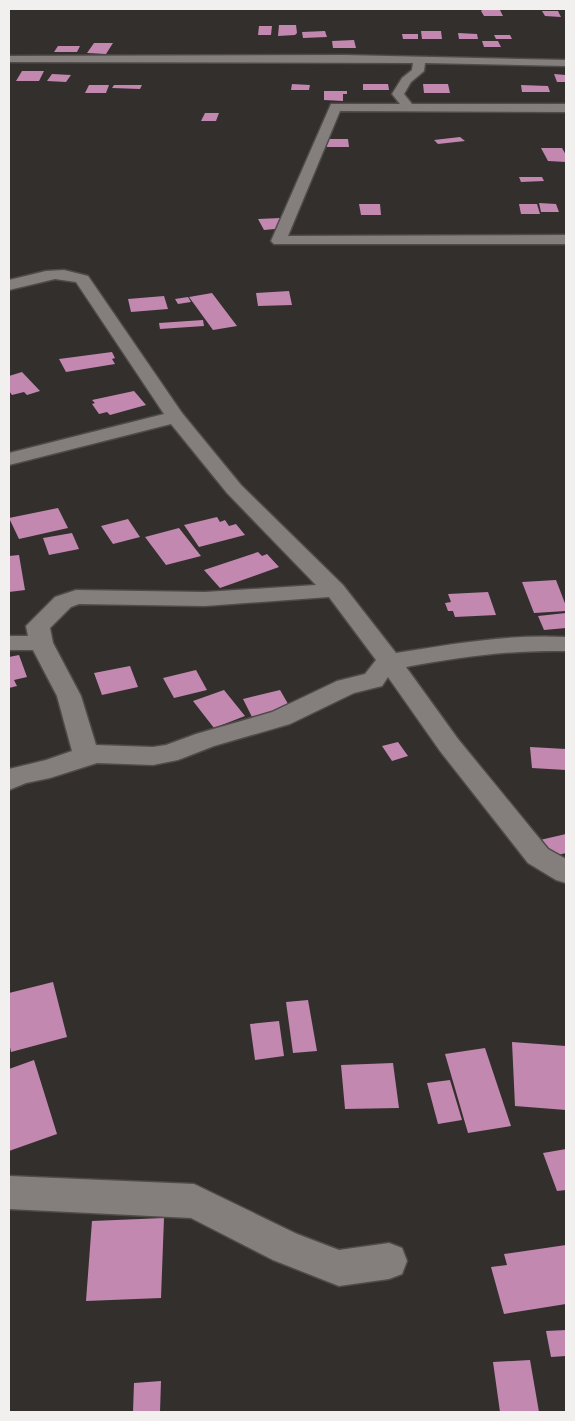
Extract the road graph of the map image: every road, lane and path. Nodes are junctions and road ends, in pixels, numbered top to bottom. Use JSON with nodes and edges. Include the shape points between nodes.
{"nodes":[{"id":1,"x":9,"y":59,"type":"edge"},
{"id":2,"x":417,"y":60,"type":"junction"},
{"id":3,"x":566,"y":62,"type":"edge"},
{"id":4,"x":408,"y":106,"type":"junction"},
{"id":5,"x":566,"y":108,"type":"edge"},
{"id":6,"x":566,"y":240,"type":"edge"},
{"id":7,"x":9,"y":285,"type":"edge"},
{"id":8,"x":175,"y":417,"type":"junction"},
{"id":9,"x":9,"y":459,"type":"edge"},
{"id":10,"x":335,"y":590,"type":"junction"},
{"id":11,"x":9,"y":643,"type":"edge"},
{"id":12,"x":41,"y":643,"type":"junction"},
{"id":13,"x":566,"y":644,"type":"edge"},
{"id":14,"x":388,"y":662,"type":"junction"},
{"id":15,"x":86,"y":756,"type":"junction"},
{"id":16,"x":9,"y":781,"type":"edge"},
{"id":17,"x":566,"y":872,"type":"edge"},
{"id":18,"x":9,"y":1192,"type":"edge"},
{"id":19,"x":388,"y":1261,"type":"dead end"}],
"edges":[{"from":1,"to":2,"type":"street"},
{"from":2,"to":3,"type":"street"},
{"from":2,"to":4,"type":"street","via":[[420,63],[418,71],[406,80],[398,94]]},
{"from":4,"to":5,"type":"street"},
{"from":4,"to":6,"type":"street","via":[[335,107],[279,241]]},
{"from":7,"to":8,"type":"street","via":[[56,274],[70,274],[82,279]]},
{"from":8,"to":9,"type":"street"},
{"from":8,"to":10,"type":"street","via":[[234,489]]},
{"from":10,"to":12,"type":"street","via":[[204,599],[76,598],[63,602],[38,626]]},
{"from":10,"to":14,"type":"street"},
{"from":11,"to":12,"type":"street"},
{"from":12,"to":15,"type":"street","via":[[69,696]]},
{"from":13,"to":14,"type":"street","via":[[477,647]]},
{"from":14,"to":15,"type":"street","via":[[373,680],[346,687],[281,718],[169,754]]},
{"from":14,"to":17,"type":"street","via":[[449,745],[538,856]]},
{"from":15,"to":16,"type":"street","via":[[50,769],[19,775]]},
{"from":18,"to":19,"type":"street","via":[[194,1201],[286,1248],[339,1268]]}]}
